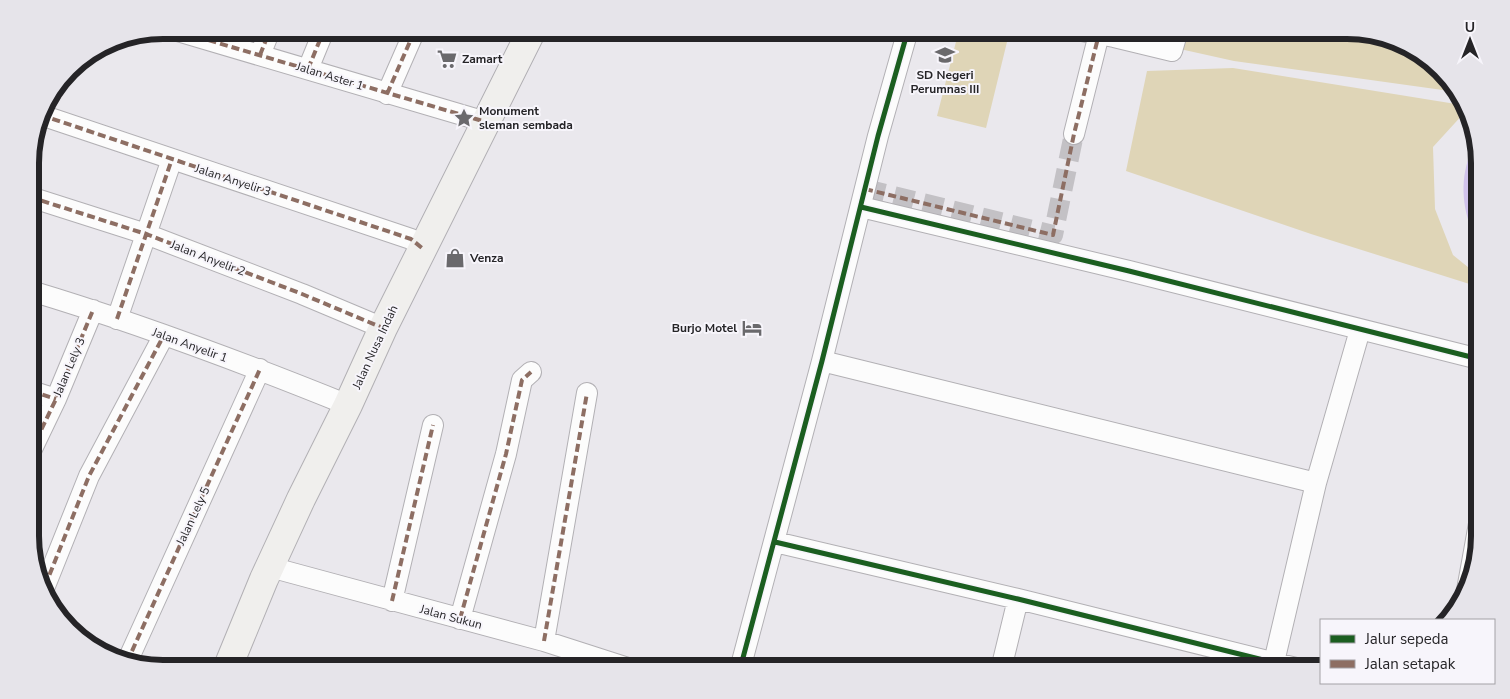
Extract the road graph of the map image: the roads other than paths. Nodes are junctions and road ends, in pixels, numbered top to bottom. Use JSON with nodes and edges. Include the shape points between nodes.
{"nodes":[{"id":1,"x":205,"y":39,"type":"edge"},
{"id":2,"x":266,"y":39,"type":"edge"},
{"id":3,"x":320,"y":39,"type":"edge"},
{"id":4,"x":411,"y":39,"type":"edge"},
{"id":5,"x":528,"y":39,"type":"edge"},
{"id":6,"x":905,"y":39,"type":"edge"},
{"id":7,"x":1084,"y":39,"type":"edge"},
{"id":8,"x":1120,"y":39,"type":"edge"},
{"id":9,"x":1175,"y":39,"type":"edge"},
{"id":10,"x":260,"y":55,"type":"junction"},
{"id":11,"x":308,"y":69,"type":"junction"},
{"id":12,"x":387,"y":94,"type":"junction"},
{"id":13,"x":47,"y":117,"type":"edge"},
{"id":14,"x":486,"y":122,"type":"junction"},
{"id":15,"x":1074,"y":134,"type":"tunnel mouth"},
{"id":16,"x":172,"y":160,"type":"junction"},
{"id":17,"x":39,"y":200,"type":"edge"},
{"id":18,"x":860,"y":207,"type":"junction"},
{"id":19,"x":146,"y":234,"type":"junction"},
{"id":20,"x":422,"y":248,"type":"junction"},
{"id":21,"x":39,"y":293,"type":"edge"},
{"id":22,"x":93,"y":310,"type":"junction"},
{"id":23,"x":117,"y":318,"type":"junction"},
{"id":24,"x":383,"y":328,"type":"junction"},
{"id":25,"x":1360,"y":330,"type":"junction"},
{"id":26,"x":164,"y":335,"type":"junction"},
{"id":27,"x":1471,"y":357,"type":"edge"},
{"id":28,"x":822,"y":361,"type":"junction"},
{"id":29,"x":260,"y":370,"type":"junction"},
{"id":30,"x":531,"y":372,"type":"dead end"},
{"id":31,"x":587,"y":393,"type":"dead end"},
{"id":32,"x":39,"y":394,"type":"edge"},
{"id":33,"x":56,"y":399,"type":"junction"},
{"id":34,"x":348,"y":405,"type":"junction"},
{"id":35,"x":432,"y":425,"type":"dead end"},
{"id":36,"x":39,"y":434,"type":"edge"},
{"id":37,"x":1316,"y":483,"type":"junction"},
{"id":38,"x":774,"y":542,"type":"junction"},
{"id":39,"x":270,"y":567,"type":"junction"},
{"id":40,"x":47,"y":580,"type":"edge"},
{"id":41,"x":1018,"y":599,"type":"junction"},
{"id":42,"x":392,"y":601,"type":"junction"},
{"id":43,"x":460,"y":619,"type":"junction"},
{"id":44,"x":544,"y":641,"type":"junction"},
{"id":45,"x":129,"y":655,"type":"edge"},
{"id":46,"x":231,"y":660,"type":"edge"},
{"id":47,"x":603,"y":660,"type":"edge"},
{"id":48,"x":742,"y":660,"type":"edge"},
{"id":49,"x":1003,"y":660,"type":"edge"},
{"id":50,"x":1266,"y":660,"type":"edge"},
{"id":51,"x":1274,"y":660,"type":"edge"}],
"edges":[{"from":1,"to":10,"type":"street","name":"Jalan Aster 1"},
{"from":2,"to":10,"type":"street"},
{"from":3,"to":11,"type":"street"},
{"from":4,"to":12,"type":"street"},
{"from":5,"to":14,"type":"main road","name":"Jalan Nusa Indah"},
{"from":6,"to":18,"type":"street"},
{"from":7,"to":15,"type":"street"},
{"from":8,"to":9,"type":"street","via":[[1172,51]]},
{"from":10,"to":11,"type":"street","name":"Jalan Aster 1"},
{"from":11,"to":12,"type":"street","name":"Jalan Aster 1"},
{"from":12,"to":14,"type":"street","name":"Jalan Aster 1"},
{"from":13,"to":16,"type":"street","name":"Jalan Anyelir 3"},
{"from":14,"to":20,"type":"main road","name":"Jalan Nusa Indah"},
{"from":16,"to":19,"type":"street"},
{"from":16,"to":20,"type":"street","name":"Jalan Anyelir 3","via":[[411,239]]},
{"from":17,"to":19,"type":"street","name":"Jalan Anyelir 2"},
{"from":18,"to":25,"type":"street"},
{"from":18,"to":28,"type":"street"},
{"from":19,"to":23,"type":"street"},
{"from":19,"to":24,"type":"street","name":"Jalan Anyelir 2"},
{"from":20,"to":24,"type":"main road","name":"Jalan Nusa Indah"},
{"from":21,"to":22,"type":"street","name":"Jalan Anyelir 1"},
{"from":22,"to":23,"type":"street","name":"Jalan Anyelir 1"},
{"from":22,"to":33,"type":"street","name":"Jalan Lely 3"},
{"from":23,"to":26,"type":"street","name":"Jalan Anyelir 1"},
{"from":24,"to":34,"type":"main road","name":"Jalan Nusa Indah"},
{"from":25,"to":27,"type":"street"},
{"from":25,"to":37,"type":"street"},
{"from":26,"to":29,"type":"street","name":"Jalan Anyelir 1"},
{"from":26,"to":40,"type":"street","via":[[89,476]]},
{"from":28,"to":37,"type":"street"},
{"from":28,"to":38,"type":"street"},
{"from":29,"to":34,"type":"street","name":"Jalan Anyelir 1"},
{"from":29,"to":45,"type":"street","name":"Jalan Lely 5"},
{"from":30,"to":43,"type":"street","via":[[522,380],[506,454]]},
{"from":31,"to":44,"type":"street"},
{"from":32,"to":33,"type":"street"},
{"from":33,"to":36,"type":"street","name":"Jalan Lely 3"},
{"from":34,"to":39,"type":"main road","name":"Jalan Nusa Indah"},
{"from":35,"to":42,"type":"street"},
{"from":37,"to":51,"type":"street"},
{"from":38,"to":41,"type":"street"},
{"from":38,"to":48,"type":"street"},
{"from":39,"to":42,"type":"street","name":"Jalan Sukun"},
{"from":39,"to":46,"type":"main road","name":"Jalan Nusa Indah"},
{"from":41,"to":49,"type":"street"},
{"from":41,"to":50,"type":"street"},
{"from":42,"to":43,"type":"street","name":"Jalan Sukun"},
{"from":43,"to":44,"type":"street","name":"Jalan Sukun"},
{"from":44,"to":47,"type":"street","name":"Jalan Sukun"}]}
